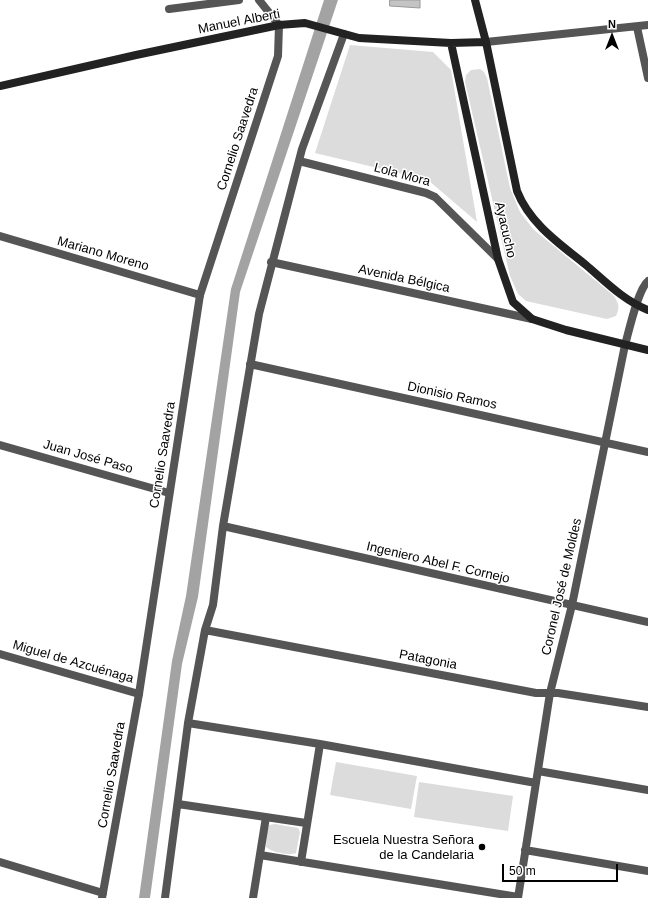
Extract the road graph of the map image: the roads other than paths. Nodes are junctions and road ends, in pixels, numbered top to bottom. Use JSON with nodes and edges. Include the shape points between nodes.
{"nodes":[{"id":1,"x":239,"y":0,"type":"edge"},
{"id":2,"x":259,"y":0,"type":"edge"},
{"id":3,"x":475,"y":0,"type":"edge"},
{"id":4,"x":169,"y":8,"type":"dead end"},
{"id":5,"x":279,"y":25,"type":"junction"},
{"id":6,"x":648,"y":25,"type":"edge"},
{"id":7,"x":637,"y":27,"type":"junction"},
{"id":8,"x":344,"y":34,"type":"junction"},
{"id":9,"x":486,"y":42,"type":"junction"},
{"id":10,"x":451,"y":43,"type":"junction"},
{"id":11,"x":648,"y":78,"type":"edge"},
{"id":12,"x":0,"y":86,"type":"edge"},
{"id":13,"x":299,"y":161,"type":"junction"},
{"id":14,"x":0,"y":236,"type":"edge"},
{"id":15,"x":498,"y":259,"type":"junction"},
{"id":16,"x":271,"y":262,"type":"junction"},
{"id":17,"x":646,"y":282,"type":"edge"},
{"id":18,"x":200,"y":295,"type":"junction"},
{"id":19,"x":636,"y":305,"type":"junction"},
{"id":20,"x":648,"y":310,"type":"edge"},
{"id":21,"x":532,"y":320,"type":"junction"},
{"id":22,"x":625,"y":345,"type":"junction"},
{"id":23,"x":648,"y":350,"type":"edge"},
{"id":24,"x":250,"y":364,"type":"junction"},
{"id":25,"x":606,"y":443,"type":"junction"},
{"id":26,"x":0,"y":445,"type":"edge"},
{"id":27,"x":648,"y":452,"type":"edge"},
{"id":28,"x":169,"y":493,"type":"junction"},
{"id":29,"x":223,"y":526,"type":"junction"},
{"id":30,"x":572,"y":605,"type":"junction"},
{"id":31,"x":648,"y":622,"type":"edge"},
{"id":32,"x":205,"y":630,"type":"junction"},
{"id":33,"x":0,"y":654,"type":"edge"},
{"id":34,"x":550,"y":693,"type":"junction"},
{"id":35,"x":139,"y":694,"type":"junction"},
{"id":36,"x":648,"y":707,"type":"edge"},
{"id":37,"x":188,"y":723,"type":"junction"},
{"id":38,"x":320,"y":744,"type":"junction"},
{"id":39,"x":538,"y":771,"type":"junction"},
{"id":40,"x":536,"y":783,"type":"junction"},
{"id":41,"x":648,"y":790,"type":"edge"},
{"id":42,"x":178,"y":804,"type":"junction"},
{"id":43,"x":266,"y":818,"type":"junction"},
{"id":44,"x":306,"y":823,"type":"junction"},
{"id":45,"x":525,"y":850,"type":"junction"},
{"id":46,"x":260,"y":855,"type":"junction"},
{"id":47,"x":0,"y":862,"type":"edge"},
{"id":48,"x":301,"y":862,"type":"junction"},
{"id":49,"x":648,"y":871,"type":"edge"},
{"id":50,"x":103,"y":895,"type":"edge"},
{"id":51,"x":164,"y":898,"type":"edge"},
{"id":52,"x":253,"y":898,"type":"edge"},
{"id":53,"x":518,"y":898,"type":"edge"}],
"edges":[{"from":1,"to":4,"type":"street"},
{"from":2,"to":5,"type":"street"},
{"from":3,"to":9,"type":"main road","name":"Ayacucho"},
{"from":5,"to":8,"type":"main road","name":"Manuel Alberti","via":[[305,23]]},
{"from":5,"to":12,"type":"main road","name":"Manuel Alberti"},
{"from":5,"to":18,"type":"street","name":"Cornelio Saavedra","via":[[278,56]]},
{"from":6,"to":7,"type":"street"},
{"from":7,"to":9,"type":"street"},
{"from":7,"to":11,"type":"street"},
{"from":8,"to":10,"type":"main road","name":"Manuel Alberti","via":[[359,38]]},
{"from":8,"to":13,"type":"street"},
{"from":9,"to":10,"type":"main road","name":"Manuel Alberti"},
{"from":9,"to":19,"type":"main road","name":"Ayacucho","via":[[521,202],[548,234]]},
{"from":10,"to":15,"type":"main road","name":"Ayacucho"},
{"from":13,"to":15,"type":"street","name":"Lola Mora","via":[[435,197]]},
{"from":13,"to":16,"type":"street"},
{"from":14,"to":18,"type":"street","name":"Mariano Moreno"},
{"from":15,"to":21,"type":"main road","name":"Ayacucho","via":[[514,302]]},
{"from":16,"to":21,"type":"street","name":"Avenida Bélgica"},
{"from":16,"to":24,"type":"street"},
{"from":17,"to":19,"type":"street","name":"Coronel José de Moldes"},
{"from":18,"to":28,"type":"street","name":"Cornelio Saavedra"},
{"from":19,"to":20,"type":"main road","name":"Ayacucho"},
{"from":19,"to":22,"type":"street","name":"Coronel José de Moldes"},
{"from":21,"to":22,"type":"main road","name":"Ayacucho"},
{"from":22,"to":23,"type":"main road"},
{"from":22,"to":25,"type":"street","name":"Coronel José de Moldes"},
{"from":24,"to":25,"type":"street","name":"Dionisio Ramos"},
{"from":24,"to":29,"type":"street"},
{"from":25,"to":27,"type":"street","name":"Dionisio Ramos"},
{"from":25,"to":30,"type":"street","name":"Coronel José de Moldes"},
{"from":26,"to":28,"type":"street","name":"Juan José Paso"},
{"from":28,"to":35,"type":"street","name":"Cornelio Saavedra"},
{"from":29,"to":30,"type":"street","name":"Ingeniero Abel F. Cornejo"},
{"from":29,"to":32,"type":"street","via":[[213,604]]},
{"from":30,"to":31,"type":"street","name":"Ingeniero Abel F. Cornejo"},
{"from":30,"to":34,"type":"street","name":"Coronel José de Moldes"},
{"from":32,"to":34,"type":"street","name":"Patagonia","via":[[536,693]]},
{"from":32,"to":37,"type":"street"},
{"from":33,"to":35,"type":"street","name":"Miguel de Azcuénaga"},
{"from":34,"to":36,"type":"street","name":"Patagonia"},
{"from":34,"to":39,"type":"street","name":"Coronel José de Moldes"},
{"from":35,"to":50,"type":"street","name":"Cornelio Saavedra"},
{"from":37,"to":38,"type":"street"},
{"from":37,"to":42,"type":"street"},
{"from":38,"to":40,"type":"street"},
{"from":38,"to":44,"type":"street"},
{"from":39,"to":40,"type":"street","name":"Coronel José de Moldes"},
{"from":39,"to":41,"type":"street"},
{"from":40,"to":45,"type":"street","name":"Coronel José de Moldes"},
{"from":42,"to":43,"type":"street"},
{"from":42,"to":51,"type":"street"},
{"from":43,"to":44,"type":"street"},
{"from":43,"to":46,"type":"street"},
{"from":44,"to":48,"type":"street"},
{"from":45,"to":49,"type":"street"},
{"from":45,"to":53,"type":"street","name":"Coronel José de Moldes"},
{"from":46,"to":48,"type":"street"},
{"from":46,"to":52,"type":"street"},
{"from":47,"to":50,"type":"street"},
{"from":48,"to":53,"type":"street"}]}
